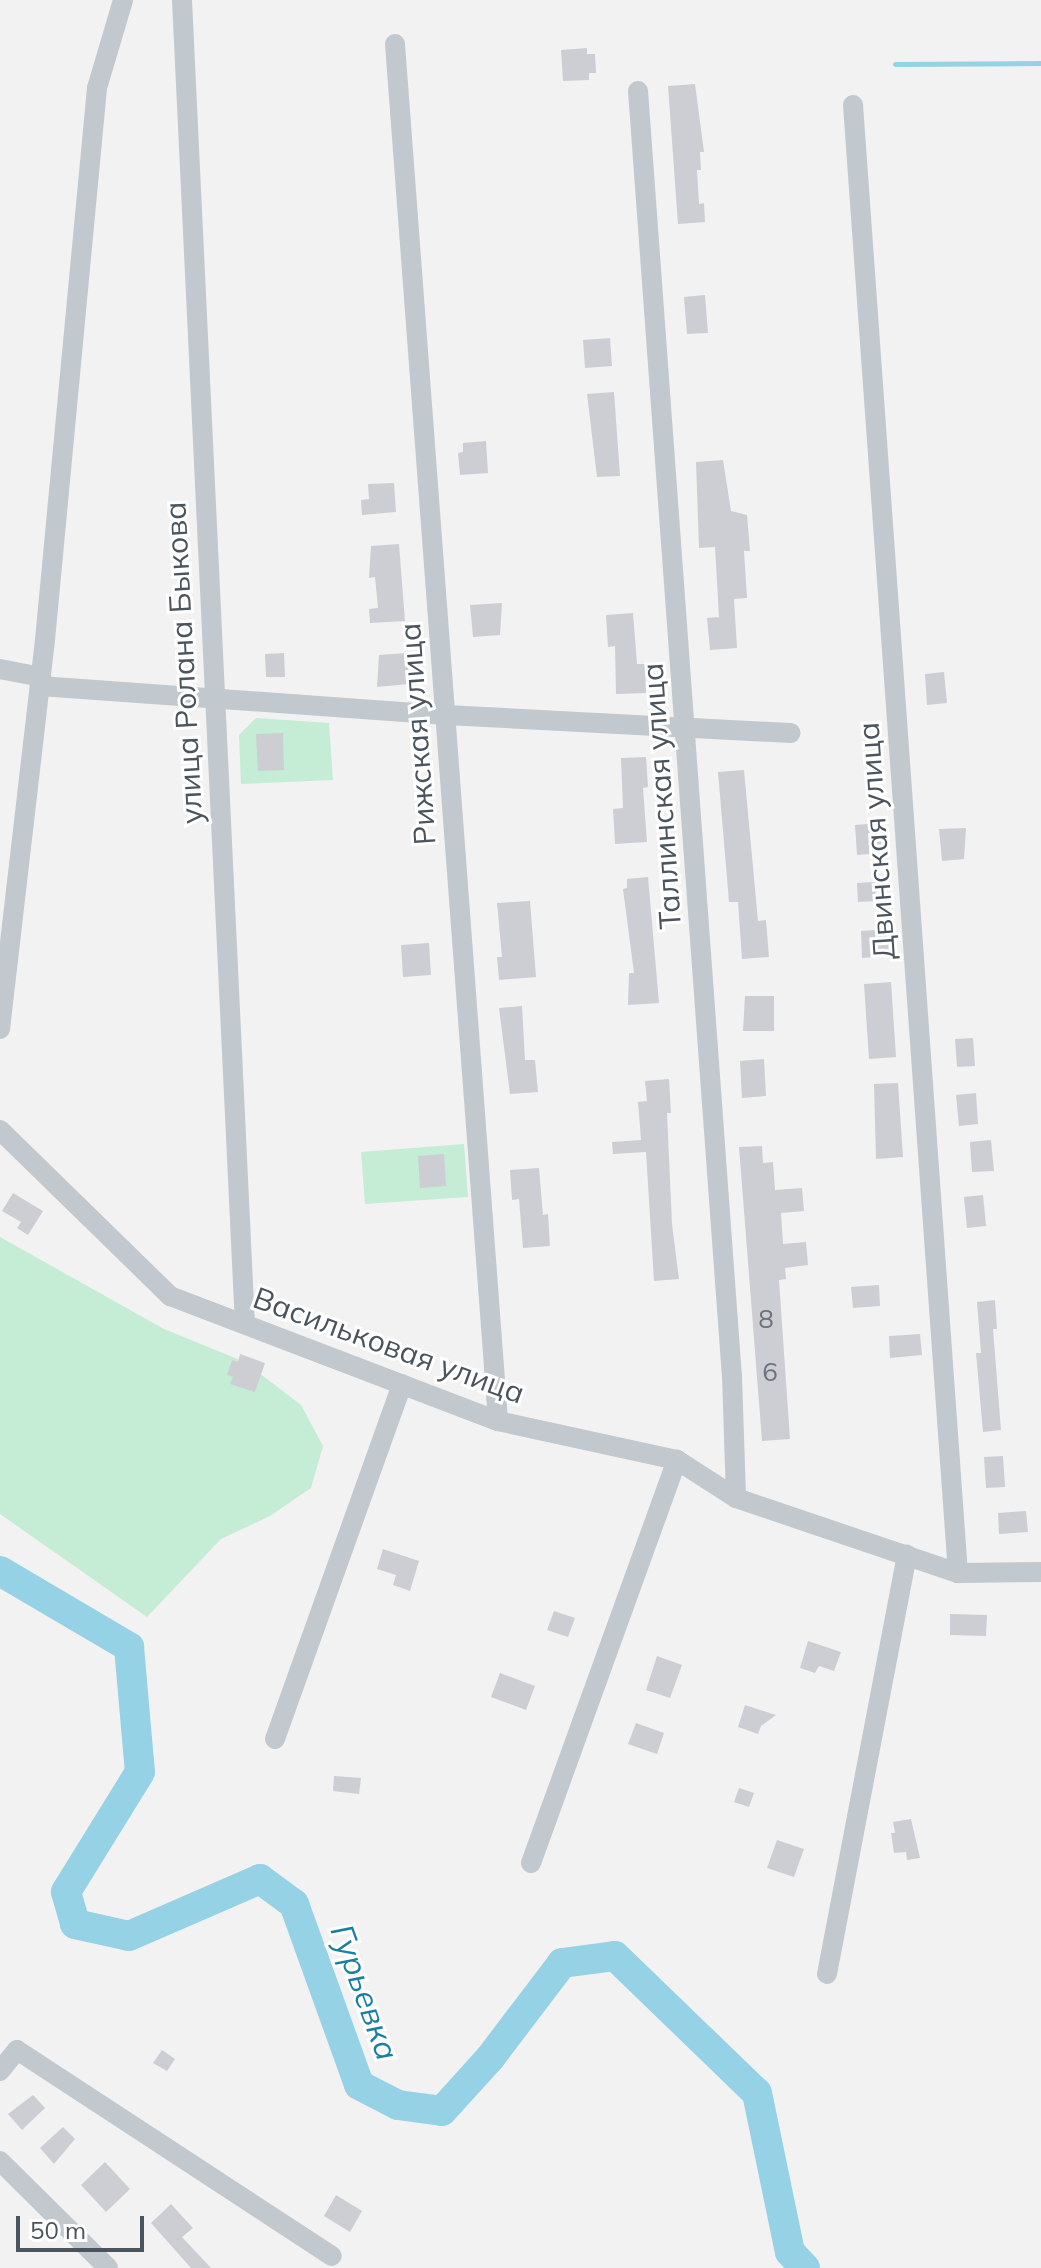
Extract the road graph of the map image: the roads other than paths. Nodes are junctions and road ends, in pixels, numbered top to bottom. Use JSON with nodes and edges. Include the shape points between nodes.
{"nodes":[{"id":1,"x":123,"y":0,"type":"edge"},
{"id":2,"x":182,"y":0,"type":"edge"},
{"id":3,"x":395,"y":44,"type":"dead end"},
{"id":4,"x":638,"y":91,"type":"dead end"},
{"id":5,"x":853,"y":105,"type":"dead end"},
{"id":6,"x":0,"y":669,"type":"edge"},
{"id":7,"x":40,"y":682,"type":"junction"},
{"id":8,"x":215,"y":698,"type":"junction"},
{"id":9,"x":446,"y":715,"type":"junction"},
{"id":10,"x":686,"y":728,"type":"junction"},
{"id":11,"x":791,"y":733,"type":"dead end"},
{"id":12,"x":7,"y":900,"type":"edge"},
{"id":13,"x":0,"y":1029,"type":"edge"},
{"id":14,"x":0,"y":1130,"type":"edge"},
{"id":15,"x":245,"y":1324,"type":"junction"},
{"id":16,"x":402,"y":1384,"type":"junction"},
{"id":17,"x":498,"y":1421,"type":"junction"},
{"id":18,"x":677,"y":1460,"type":"junction"},
{"id":19,"x":736,"y":1498,"type":"junction"},
{"id":20,"x":907,"y":1555,"type":"junction"},
{"id":21,"x":1041,"y":1572,"type":"edge"},
{"id":22,"x":958,"y":1573,"type":"junction"},
{"id":23,"x":275,"y":1739,"type":"dead end"},
{"id":24,"x":531,"y":1863,"type":"dead end"},
{"id":25,"x":827,"y":1974,"type":"dead end"},
{"id":26,"x":0,"y":2071,"type":"edge"},
{"id":27,"x":0,"y":2161,"type":"edge"},
{"id":28,"x":332,"y":2256,"type":"dead end"},
{"id":29,"x":108,"y":2268,"type":"edge"}],
"edges":[{"from":1,"to":7,"type":"street","via":[[97,88]]},
{"from":2,"to":8,"type":"street","name":"улица Ролана Быкова"},
{"from":3,"to":9,"type":"street","name":"Рижская улица"},
{"from":4,"to":10,"type":"street","name":"Таллинская улица"},
{"from":5,"to":22,"type":"street","name":"Двинская улица"},
{"from":6,"to":7,"type":"street"},
{"from":7,"to":8,"type":"street"},
{"from":7,"to":12,"type":"street"},
{"from":8,"to":9,"type":"street"},
{"from":8,"to":15,"type":"street","name":"улица Ролана Быкова"},
{"from":9,"to":10,"type":"street"},
{"from":9,"to":17,"type":"street","name":"Рижская улица"},
{"from":10,"to":11,"type":"street"},
{"from":10,"to":19,"type":"street","name":"Таллинская улица"},
{"from":12,"to":13,"type":"street"},
{"from":14,"to":15,"type":"street","name":"Васильковая улица","via":[[170,1296]]},
{"from":15,"to":16,"type":"street","name":"Васильковая улица"},
{"from":16,"to":17,"type":"street","name":"Васильковая улица"},
{"from":16,"to":23,"type":"street"},
{"from":17,"to":18,"type":"street","name":"Васильковая улица"},
{"from":18,"to":19,"type":"street","name":"Васильковая улица"},
{"from":18,"to":24,"type":"street"},
{"from":19,"to":20,"type":"street","name":"Васильковая улица"},
{"from":20,"to":22,"type":"street","name":"Васильковая улица"},
{"from":20,"to":25,"type":"street"},
{"from":21,"to":22,"type":"street","name":"Васильковая улица"},
{"from":26,"to":28,"type":"street","via":[[17,2050]]},
{"from":27,"to":29,"type":"street"}]}
